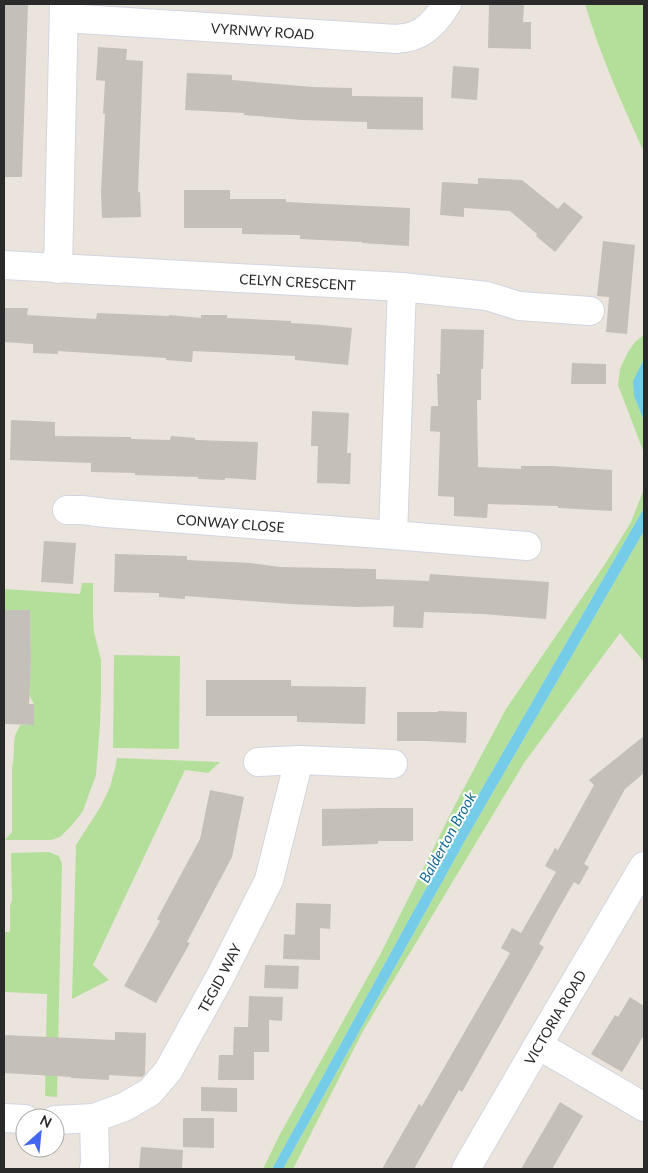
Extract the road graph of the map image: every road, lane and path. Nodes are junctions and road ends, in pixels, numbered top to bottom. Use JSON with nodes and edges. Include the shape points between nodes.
{"nodes":[{"id":1,"x":447,"y":4,"type":"edge"},
{"id":2,"x":64,"y":11,"type":"edge"},
{"id":3,"x":4,"y":265,"type":"edge"},
{"id":4,"x":58,"y":269,"type":"junction"},
{"id":5,"x":402,"y":286,"type":"junction"},
{"id":6,"x":590,"y":311,"type":"dead end"},
{"id":7,"x":67,"y":510,"type":"dead end"},
{"id":8,"x":393,"y":536,"type":"junction"},
{"id":9,"x":527,"y":546,"type":"dead end"},
{"id":10,"x":299,"y":760,"type":"junction"},
{"id":11,"x":258,"y":762,"type":"dead end"},
{"id":12,"x":393,"y":764,"type":"dead end"},
{"id":13,"x":644,"y":866,"type":"edge"},
{"id":14,"x":538,"y":1044,"type":"junction"},
{"id":15,"x":644,"y":1107,"type":"edge"},
{"id":16,"x":94,"y":1118,"type":"junction"},
{"id":17,"x":65,"y":1119,"type":"edge"},
{"id":18,"x":94,"y":1169,"type":"edge"},
{"id":19,"x":466,"y":1169,"type":"edge"}],
"edges":[{"from":1,"to":2,"type":"street","name":"VYRNWY ROAD","via":[[426,28],[414,36],[397,39]]},
{"from":2,"to":4,"type":"street","name":"VYRNWY ROAD"},
{"from":3,"to":4,"type":"street","name":"CELYN CRESCENT"},
{"from":4,"to":5,"type":"street","name":"CELYN CRESCENT"},
{"from":5,"to":6,"type":"street","name":"CELYN CRESCENT","via":[[487,296],[519,306]]},
{"from":5,"to":8,"type":"street"},
{"from":7,"to":8,"type":"street","name":"CONWAY CLOSE"},
{"from":8,"to":9,"type":"street","name":"CONWAY CLOSE"},
{"from":10,"to":11,"type":"street"},
{"from":10,"to":12,"type":"street"},
{"from":10,"to":16,"type":"street","name":"TEGID WAY","via":[[270,880],[168,1071],[150,1092],[124,1107]]},
{"from":13,"to":14,"type":"street","name":"VICTORIA ROAD"},
{"from":14,"to":15,"type":"street"},
{"from":14,"to":19,"type":"street","name":"VICTORIA ROAD"},
{"from":16,"to":17,"type":"street","name":"TEGID WAY"},
{"from":16,"to":18,"type":"street"}]}
